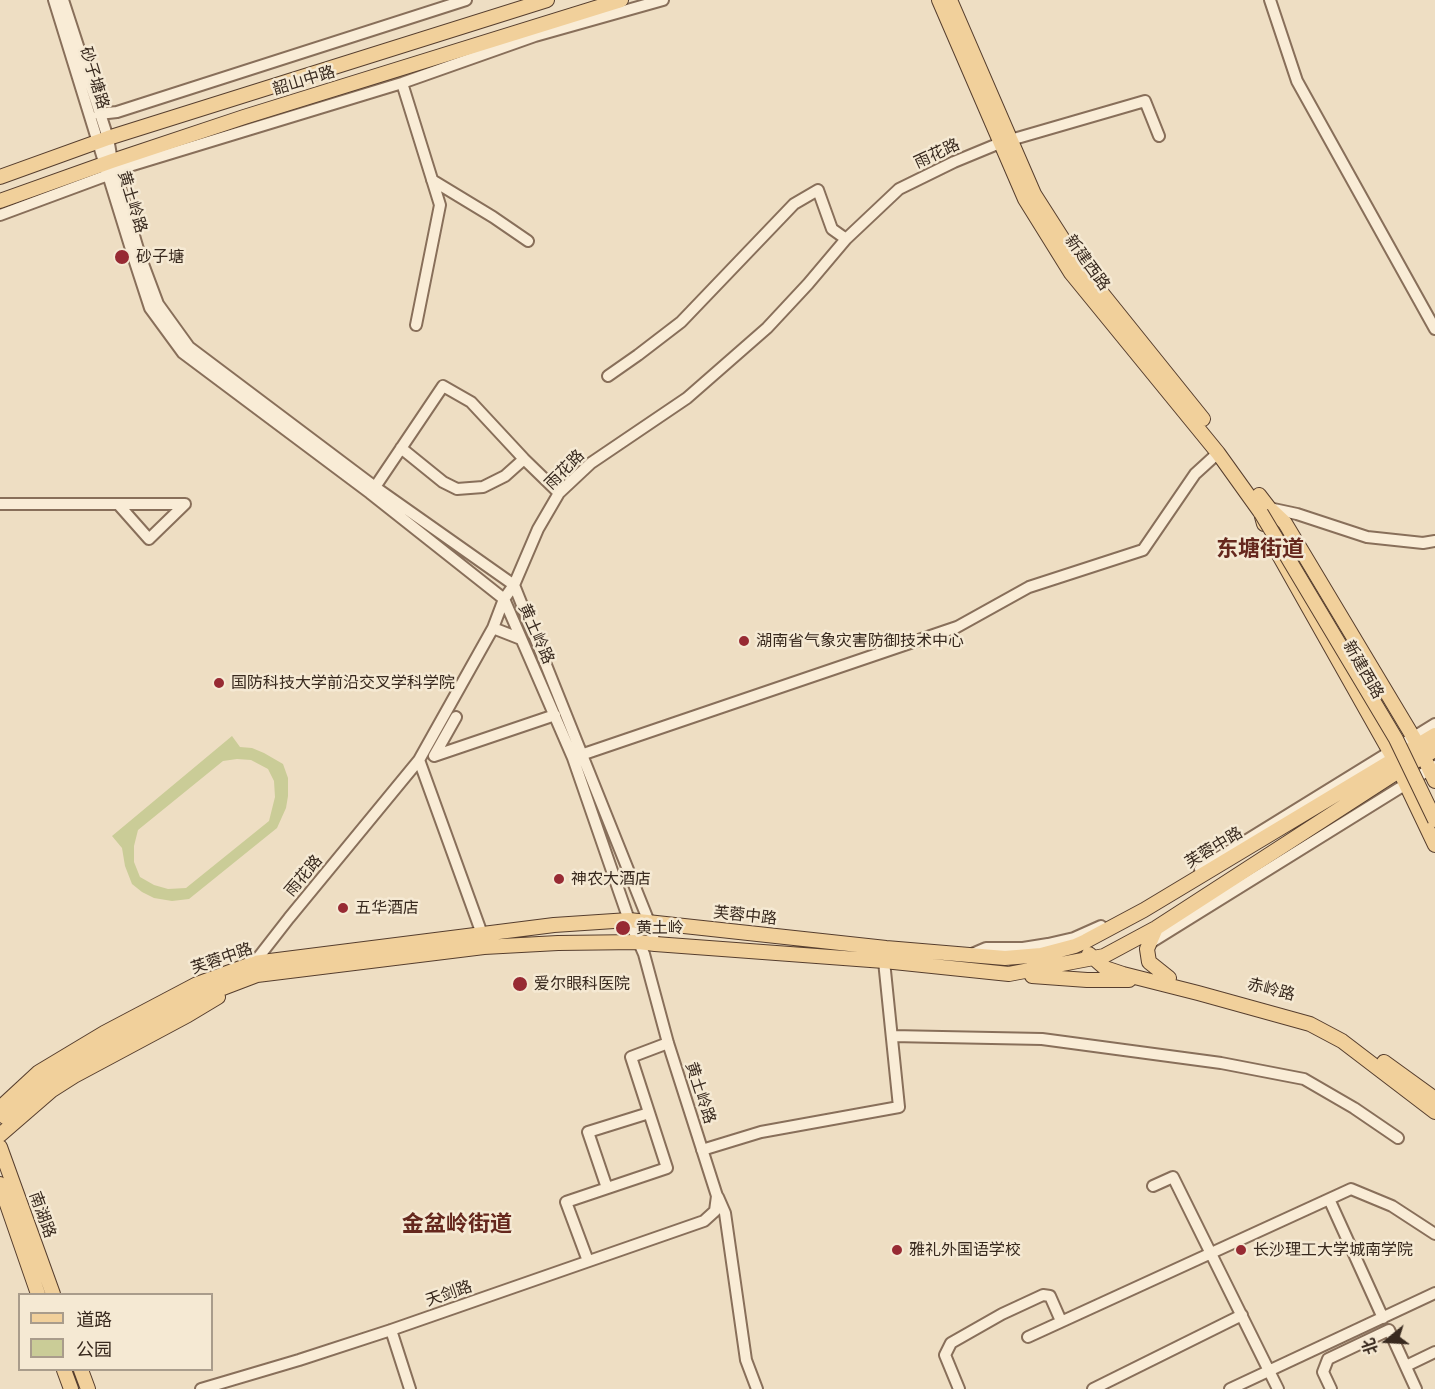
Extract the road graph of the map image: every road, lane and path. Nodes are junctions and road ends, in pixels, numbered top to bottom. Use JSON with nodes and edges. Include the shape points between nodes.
{"nodes":[{"id":1,"x":54,"y":0,"type":"edge"},
{"id":2,"x":63,"y":0,"type":"edge"},
{"id":3,"x":466,"y":0,"type":"edge"},
{"id":4,"x":547,"y":0,"type":"edge"},
{"id":5,"x":621,"y":0,"type":"edge"},
{"id":6,"x":663,"y":0,"type":"edge"},
{"id":7,"x":939,"y":0,"type":"edge"},
{"id":8,"x":950,"y":0,"type":"edge"},
{"id":9,"x":1270,"y":0,"type":"edge"},
{"id":10,"x":402,"y":83,"type":"junction"},
{"id":11,"x":99,"y":114,"type":"junction"},
{"id":12,"x":1159,"y":135,"type":"dead end"},
{"id":13,"x":103,"y":140,"type":"junction"},
{"id":14,"x":1006,"y":141,"type":"junction"},
{"id":15,"x":110,"y":168,"type":"junction"},
{"id":16,"x":0,"y":177,"type":"edge"},
{"id":17,"x":432,"y":180,"type":"junction"},
{"id":18,"x":0,"y":201,"type":"edge"},
{"id":19,"x":0,"y":215,"type":"edge"},
{"id":20,"x":846,"y":239,"type":"junction"},
{"id":21,"x":528,"y":241,"type":"dead end"},
{"id":22,"x":416,"y":325,"type":"dead end"},
{"id":23,"x":1435,"y":329,"type":"edge"},
{"id":24,"x":608,"y":376,"type":"dead end"},
{"id":25,"x":401,"y":448,"type":"junction"},
{"id":26,"x":1218,"y":453,"type":"junction"},
{"id":27,"x":524,"y":459,"type":"junction"},
{"id":28,"x":375,"y":487,"type":"junction"},
{"id":29,"x":559,"y":493,"type":"junction"},
{"id":30,"x":0,"y":504,"type":"edge"},
{"id":31,"x":118,"y":504,"type":"junction"},
{"id":32,"x":1265,"y":511,"type":"junction"},
{"id":33,"x":1435,"y":541,"type":"edge"},
{"id":34,"x":514,"y":585,"type":"junction"},
{"id":35,"x":504,"y":599,"type":"junction"},
{"id":36,"x":493,"y":628,"type":"junction"},
{"id":37,"x":521,"y":639,"type":"junction"},
{"id":38,"x":555,"y":715,"type":"junction"},
{"id":39,"x":456,"y":717,"type":"dead end"},
{"id":40,"x":1435,"y":724,"type":"edge"},
{"id":41,"x":1435,"y":735,"type":"edge"},
{"id":42,"x":1422,"y":747,"type":"edge"},
{"id":43,"x":577,"y":756,"type":"junction"},
{"id":44,"x":420,"y":760,"type":"junction"},
{"id":45,"x":1395,"y":760,"type":"junction"},
{"id":46,"x":1433,"y":772,"type":"edge"},
{"id":47,"x":1407,"y":784,"type":"junction"},
{"id":48,"x":1435,"y":799,"type":"edge"},
{"id":49,"x":1435,"y":820,"type":"edge"},
{"id":50,"x":1435,"y":845,"type":"edge"},
{"id":51,"x":629,"y":920,"type":"junction"},
{"id":52,"x":648,"y":922,"type":"junction"},
{"id":53,"x":1156,"y":928,"type":"junction"},
{"id":54,"x":482,"y":934,"type":"junction"},
{"id":55,"x":639,"y":942,"type":"junction"},
{"id":56,"x":1083,"y":942,"type":"junction"},
{"id":57,"x":1150,"y":943,"type":"junction"},
{"id":58,"x":655,"y":944,"type":"junction"},
{"id":59,"x":970,"y":955,"type":"junction"},
{"id":60,"x":1098,"y":957,"type":"junction"},
{"id":61,"x":884,"y":960,"type":"junction"},
{"id":62,"x":254,"y":963,"type":"junction"},
{"id":63,"x":1009,"y":974,"type":"junction"},
{"id":64,"x":1169,"y":978,"type":"junction"},
{"id":65,"x":1143,"y":979,"type":"junction"},
{"id":66,"x":234,"y":984,"type":"junction"},
{"id":67,"x":892,"y":1036,"type":"junction"},
{"id":68,"x":668,"y":1043,"type":"junction"},
{"id":69,"x":1435,"y":1099,"type":"edge"},
{"id":70,"x":2,"y":1112,"type":"edge"},
{"id":71,"x":1435,"y":1112,"type":"edge"},
{"id":72,"x":649,"y":1113,"type":"junction"},
{"id":73,"x":0,"y":1135,"type":"edge"},
{"id":74,"x":1398,"y":1138,"type":"dead end"},
{"id":75,"x":0,"y":1148,"type":"edge"},
{"id":76,"x":702,"y":1150,"type":"junction"},
{"id":77,"x":0,"y":1184,"type":"edge"},
{"id":78,"x":1154,"y":1186,"type":"dead end"},
{"id":79,"x":607,"y":1188,"type":"junction"},
{"id":80,"x":717,"y":1196,"type":"junction"},
{"id":81,"x":1329,"y":1199,"type":"junction"},
{"id":82,"x":1435,"y":1234,"type":"edge"},
{"id":83,"x":1210,"y":1253,"type":"junction"},
{"id":84,"x":588,"y":1262,"type":"junction"},
{"id":85,"x":38,"y":1293,"type":"edge"},
{"id":86,"x":53,"y":1293,"type":"edge"},
{"id":87,"x":1435,"y":1293,"type":"edge"},
{"id":88,"x":1242,"y":1315,"type":"junction"},
{"id":89,"x":1383,"y":1318,"type":"junction"},
{"id":90,"x":1061,"y":1321,"type":"junction"},
{"id":91,"x":391,"y":1330,"type":"junction"},
{"id":92,"x":1028,"y":1336,"type":"dead end"},
{"id":93,"x":1435,"y":1352,"type":"edge"},
{"id":94,"x":1406,"y":1366,"type":"junction"},
{"id":95,"x":1269,"y":1371,"type":"junction"},
{"id":96,"x":82,"y":1372,"type":"edge"},
{"id":97,"x":67,"y":1379,"type":"edge"},
{"id":98,"x":88,"y":1389,"type":"edge"},
{"id":99,"x":201,"y":1389,"type":"edge"},
{"id":100,"x":410,"y":1389,"type":"edge"},
{"id":101,"x":757,"y":1389,"type":"edge"},
{"id":102,"x":959,"y":1389,"type":"edge"},
{"id":103,"x":1093,"y":1389,"type":"edge"},
{"id":104,"x":1230,"y":1389,"type":"edge"},
{"id":105,"x":1278,"y":1389,"type":"edge"},
{"id":106,"x":1331,"y":1389,"type":"edge"},
{"id":107,"x":1416,"y":1389,"type":"edge"}],
"edges":[{"from":1,"to":13,"type":"street","name":"砂子塘路"},
{"from":2,"to":11,"type":"street","name":"砂子塘路"},
{"from":3,"to":11,"type":"street","via":[[117,112]]},
{"from":4,"to":13,"type":"main road","name":"韶山中路"},
{"from":5,"to":15,"type":"main road","name":"韶山中路","via":[[244,117]]},
{"from":6,"to":10,"type":"street","via":[[535,36]]},
{"from":7,"to":14,"type":"main road","name":"新建西路"},
{"from":8,"to":14,"type":"main road","name":"新建西路"},
{"from":9,"to":23,"type":"street","via":[[1297,81]]},
{"from":10,"to":15,"type":"street","via":[[126,167]]},
{"from":10,"to":17,"type":"street"},
{"from":11,"to":13,"type":"street","name":"砂子塘路"},
{"from":12,"to":14,"type":"street","name":"雨花路","via":[[1145,101]]},
{"from":13,"to":15,"type":"street","name":"砂子塘路"},
{"from":13,"to":16,"type":"main road","name":"韶山中路"},
{"from":14,"to":20,"type":"street","name":"雨花路","via":[[899,189]]},
{"from":14,"to":26,"type":"main road","name":"新建西路","via":[[1025,199],[1071,273]]},
{"from":14,"to":32,"type":"main road","name":"新建西路","via":[[1080,266],[1201,416]]},
{"from":15,"to":18,"type":"main road","name":"韶山中路"},
{"from":15,"to":19,"type":"street"},
{"from":15,"to":28,"type":"street","name":"黄土岭路","via":[[158,304],[189,346]]},
{"from":15,"to":35,"type":"street","name":"黄土岭路","via":[[150,308],[183,353]]},
{"from":17,"to":21,"type":"street"},
{"from":17,"to":22,"type":"street","via":[[440,205]]},
{"from":20,"to":24,"type":"street","via":[[832,229],[818,190],[794,204],[681,322]]},
{"from":20,"to":29,"type":"street","name":"雨花路","via":[[767,328],[687,398],[591,463]]},
{"from":25,"to":27,"type":"street","via":[[457,489],[483,487],[505,476]]},
{"from":25,"to":27,"type":"street","via":[[443,386],[471,402]]},
{"from":25,"to":28,"type":"street"},
{"from":26,"to":32,"type":"main road","name":"新建西路"},
{"from":26,"to":43,"type":"street","via":[[1195,474],[1143,550],[1029,587],[957,627]]},
{"from":27,"to":29,"type":"street"},
{"from":28,"to":34,"type":"street","name":"黄土岭路"},
{"from":29,"to":34,"type":"street","name":"雨花路","via":[[538,529]]},
{"from":30,"to":31,"type":"street"},
{"from":31,"to":31,"type":"street","via":[[149,539],[185,504],[151,504]]},
{"from":32,"to":33,"type":"street","via":[[1297,514],[1368,537]]},
{"from":32,"to":42,"type":"main road","name":"新建西路","via":[[1285,523]]},
{"from":32,"to":45,"type":"main road","name":"新建西路","via":[[1268,536]]},
{"from":32,"to":48,"type":"main road","name":"新建西路","via":[[1403,734]]},
{"from":32,"to":49,"type":"main road","name":"新建西路","bridge":true,"via":[[1396,739]]},
{"from":34,"to":35,"type":"street","name":"雨花路"},
{"from":34,"to":43,"type":"street","name":"黄土岭路"},
{"from":35,"to":36,"type":"street","name":"雨花路"},
{"from":35,"to":37,"type":"street","name":"黄土岭路"},
{"from":36,"to":37,"type":"street"},
{"from":36,"to":44,"type":"street","name":"雨花路"},
{"from":37,"to":38,"type":"street","name":"黄土岭路"},
{"from":38,"to":39,"type":"street","via":[[434,756]]},
{"from":38,"to":43,"type":"street","name":"黄土岭路"},
{"from":40,"to":42,"type":"street"},
{"from":41,"to":42,"type":"main road","name":"芙蓉中路"},
{"from":42,"to":45,"type":"main road","name":"芙蓉中路"},
{"from":42,"to":46,"type":"main road","name":"新建西路"},
{"from":43,"to":51,"type":"street","name":"黄土岭路"},
{"from":43,"to":52,"type":"street","name":"黄土岭路"},
{"from":44,"to":54,"type":"street"},
{"from":44,"to":62,"type":"street","name":"雨花路"},
{"from":45,"to":47,"type":"main road","name":"新建西路"},
{"from":45,"to":53,"type":"main road","name":"芙蓉中路"},
{"from":45,"to":56,"type":"main road","name":"芙蓉中路","via":[[1144,910]]},
{"from":45,"to":59,"type":"street","via":[[1119,918],[1074,938],[1023,948],[986,948]]},
{"from":46,"to":47,"type":"street"},
{"from":47,"to":50,"type":"main road","name":"新建西路"},
{"from":47,"to":57,"type":"street"},
{"from":51,"to":52,"type":"main road","name":"芙蓉中路"},
{"from":51,"to":54,"type":"main road","name":"芙蓉中路"},
{"from":51,"to":55,"type":"street","name":"黄土岭路"},
{"from":52,"to":58,"type":"street","name":"黄土岭路"},
{"from":52,"to":59,"type":"main road","name":"芙蓉中路"},
{"from":53,"to":57,"type":"main road"},
{"from":53,"to":60,"type":"main road","name":"芙蓉中路"},
{"from":54,"to":62,"type":"main road","name":"芙蓉中路"},
{"from":55,"to":58,"type":"main road","name":"芙蓉中路"},
{"from":55,"to":66,"type":"main road","name":"芙蓉中路","via":[[484,947],[257,975]]},
{"from":55,"to":68,"type":"street","name":"黄土岭路"},
{"from":56,"to":59,"type":"main road","name":"芙蓉中路","via":[[1041,955]]},
{"from":56,"to":60,"type":"main road","name":"赤岭路"},
{"from":57,"to":64,"type":"main road","via":[[1149,962]]},
{"from":58,"to":61,"type":"main road","name":"芙蓉中路"},
{"from":60,"to":63,"type":"main road","name":"芙蓉中路"},
{"from":60,"to":64,"type":"main road","name":"赤岭路"},
{"from":60,"to":65,"type":"main road","name":"赤岭路","via":[[1105,968]]},
{"from":61,"to":63,"type":"main road","name":"芙蓉中路"},
{"from":61,"to":67,"type":"street"},
{"from":62,"to":70,"type":"main road","name":"芙蓉中路","via":[[197,984],[39,1072]]},
{"from":63,"to":65,"type":"main road","name":"赤岭路","via":[[1088,980]]},
{"from":64,"to":69,"type":"main road","name":"赤岭路","via":[[1304,1015],[1347,1035]]},
{"from":65,"to":71,"type":"main road","name":"赤岭路","via":[[1310,1024],[1342,1041]]},
{"from":66,"to":70,"type":"main road","name":"芙蓉中路","via":[[150,1022],[71,1066]]},
{"from":66,"to":73,"type":"main road","via":[[216,999],[52,1090]]},
{"from":67,"to":74,"type":"street","via":[[1042,1039],[1221,1063],[1304,1079]]},
{"from":67,"to":76,"type":"street","via":[[899,1107],[761,1132]]},
{"from":68,"to":72,"type":"street","via":[[631,1057]]},
{"from":68,"to":76,"type":"street","name":"黄土岭路"},
{"from":72,"to":79,"type":"street","via":[[667,1168]]},
{"from":72,"to":79,"type":"street","via":[[588,1132]]},
{"from":75,"to":86,"type":"main road","name":"南湖路"},
{"from":76,"to":80,"type":"street","name":"黄土岭路"},
{"from":77,"to":85,"type":"main road","name":"南湖路"},
{"from":78,"to":83,"type":"street","via":[[1173,1177]]},
{"from":79,"to":84,"type":"street","via":[[566,1202]]},
{"from":80,"to":84,"type":"street","name":"天剑路","via":[[715,1211],[704,1221]]},
{"from":80,"to":101,"type":"street","name":"黄土岭路","via":[[725,1213],[747,1360]]},
{"from":81,"to":82,"type":"street","via":[[1351,1189],[1392,1206]]},
{"from":81,"to":83,"type":"street"},
{"from":81,"to":89,"type":"street"},
{"from":83,"to":88,"type":"street"},
{"from":83,"to":90,"type":"street"},
{"from":84,"to":91,"type":"street","name":"天剑路"},
{"from":87,"to":89,"type":"street"},
{"from":88,"to":95,"type":"street"},
{"from":88,"to":103,"type":"street"},
{"from":89,"to":95,"type":"street"},
{"from":90,"to":92,"type":"street"},
{"from":90,"to":102,"type":"street","via":[[1050,1296],[1042,1295],[951,1343],[945,1355]]},
{"from":91,"to":99,"type":"street","name":"天剑路"},
{"from":91,"to":100,"type":"street"},
{"from":93,"to":94,"type":"street"},
{"from":94,"to":106,"type":"street","via":[[1389,1330],[1328,1359],[1323,1372]]},
{"from":94,"to":107,"type":"street"},
{"from":95,"to":104,"type":"street"},
{"from":95,"to":105,"type":"street"},
{"from":96,"to":97,"type":"street"},
{"from":96,"to":98,"type":"main road"}]}
